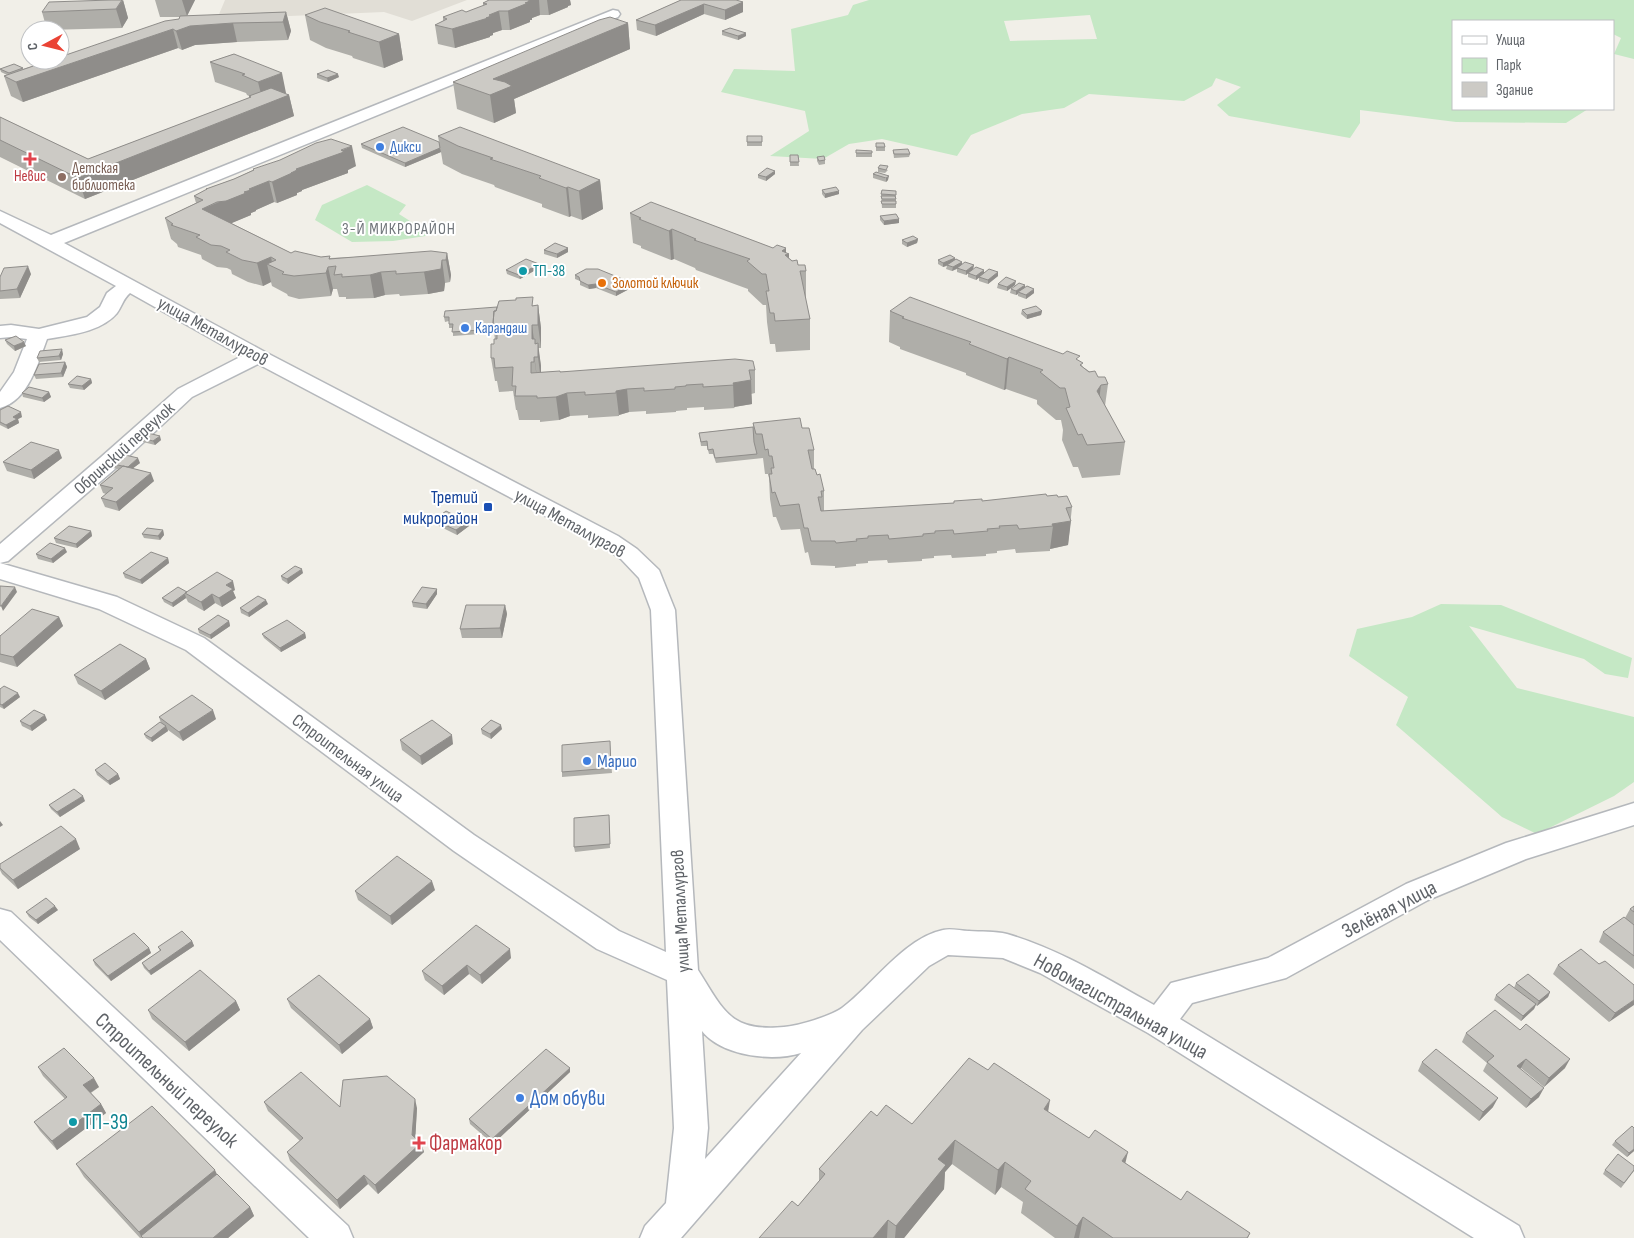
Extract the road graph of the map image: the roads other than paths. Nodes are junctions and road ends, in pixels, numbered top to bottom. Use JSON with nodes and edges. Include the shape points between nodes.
{"nodes":[{"id":1,"x":613,"y":14,"type":"dead end"},
{"id":2,"x":0,"y":216,"type":"edge"},
{"id":3,"x":50,"y":242,"type":"junction"},
{"id":4,"x":129,"y":284,"type":"junction"},
{"id":5,"x":0,"y":332,"type":"edge"},
{"id":6,"x":39,"y":335,"type":"junction"},
{"id":7,"x":258,"y":356,"type":"junction"},
{"id":8,"x":0,"y":402,"type":"edge"},
{"id":9,"x":0,"y":556,"type":"edge"},
{"id":10,"x":0,"y":571,"type":"edge"},
{"id":11,"x":1634,"y":814,"type":"edge"},
{"id":12,"x":0,"y":921,"type":"edge"},
{"id":13,"x":683,"y":973,"type":"junction"},
{"id":14,"x":851,"y":1020,"type":"junction"},
{"id":15,"x":1159,"y":1023,"type":"junction"},
{"id":16,"x":682,"y":1212,"type":"junction"},
{"id":17,"x":335,"y":1238,"type":"edge"},
{"id":18,"x":658,"y":1238,"type":"edge"},
{"id":19,"x":1506,"y":1238,"type":"edge"}],
"edges":[{"from":1,"to":3,"type":"street"},
{"from":2,"to":3,"type":"street","name":"улица Металлургов"},
{"from":3,"to":4,"type":"street","name":"улица Металлургов"},
{"from":4,"to":6,"type":"street","via":[[114,297],[109,310],[94,321]]},
{"from":4,"to":7,"type":"street","name":"улица Металлургов"},
{"from":5,"to":6,"type":"street"},
{"from":6,"to":8,"type":"street","via":[[22,377]]},
{"from":7,"to":9,"type":"street","name":"Обринский переулок","via":[[185,393]]},
{"from":7,"to":13,"type":"street","name":"улица Металлургов","via":[[610,541],[650,575],[663,610]]},
{"from":10,"to":13,"type":"street","name":"Строительная улица","via":[[108,603],[195,644],[464,844],[608,940]]},
{"from":11,"to":15,"type":"street","name":"Зелёная улица","via":[[1516,851],[1417,892],[1275,969],[1182,992]]},
{"from":12,"to":17,"type":"street","name":"Строительный переулок"},
{"from":13,"to":14,"type":"street","via":[[715,1024],[738,1039],[767,1043],[798,1040]]},
{"from":13,"to":16,"type":"street","name":"улица Металлургов","via":[[691,1128]]},
{"from":14,"to":15,"type":"street","name":"Новомагистральная улица","via":[[918,957],[944,942],[1005,946],[1051,964]]},
{"from":14,"to":16,"type":"street","name":"Новомагистральная улица"},
{"from":15,"to":19,"type":"street","name":"Новомагистральная улица"},
{"from":16,"to":18,"type":"street","name":"Новомагистральная улица"}]}
